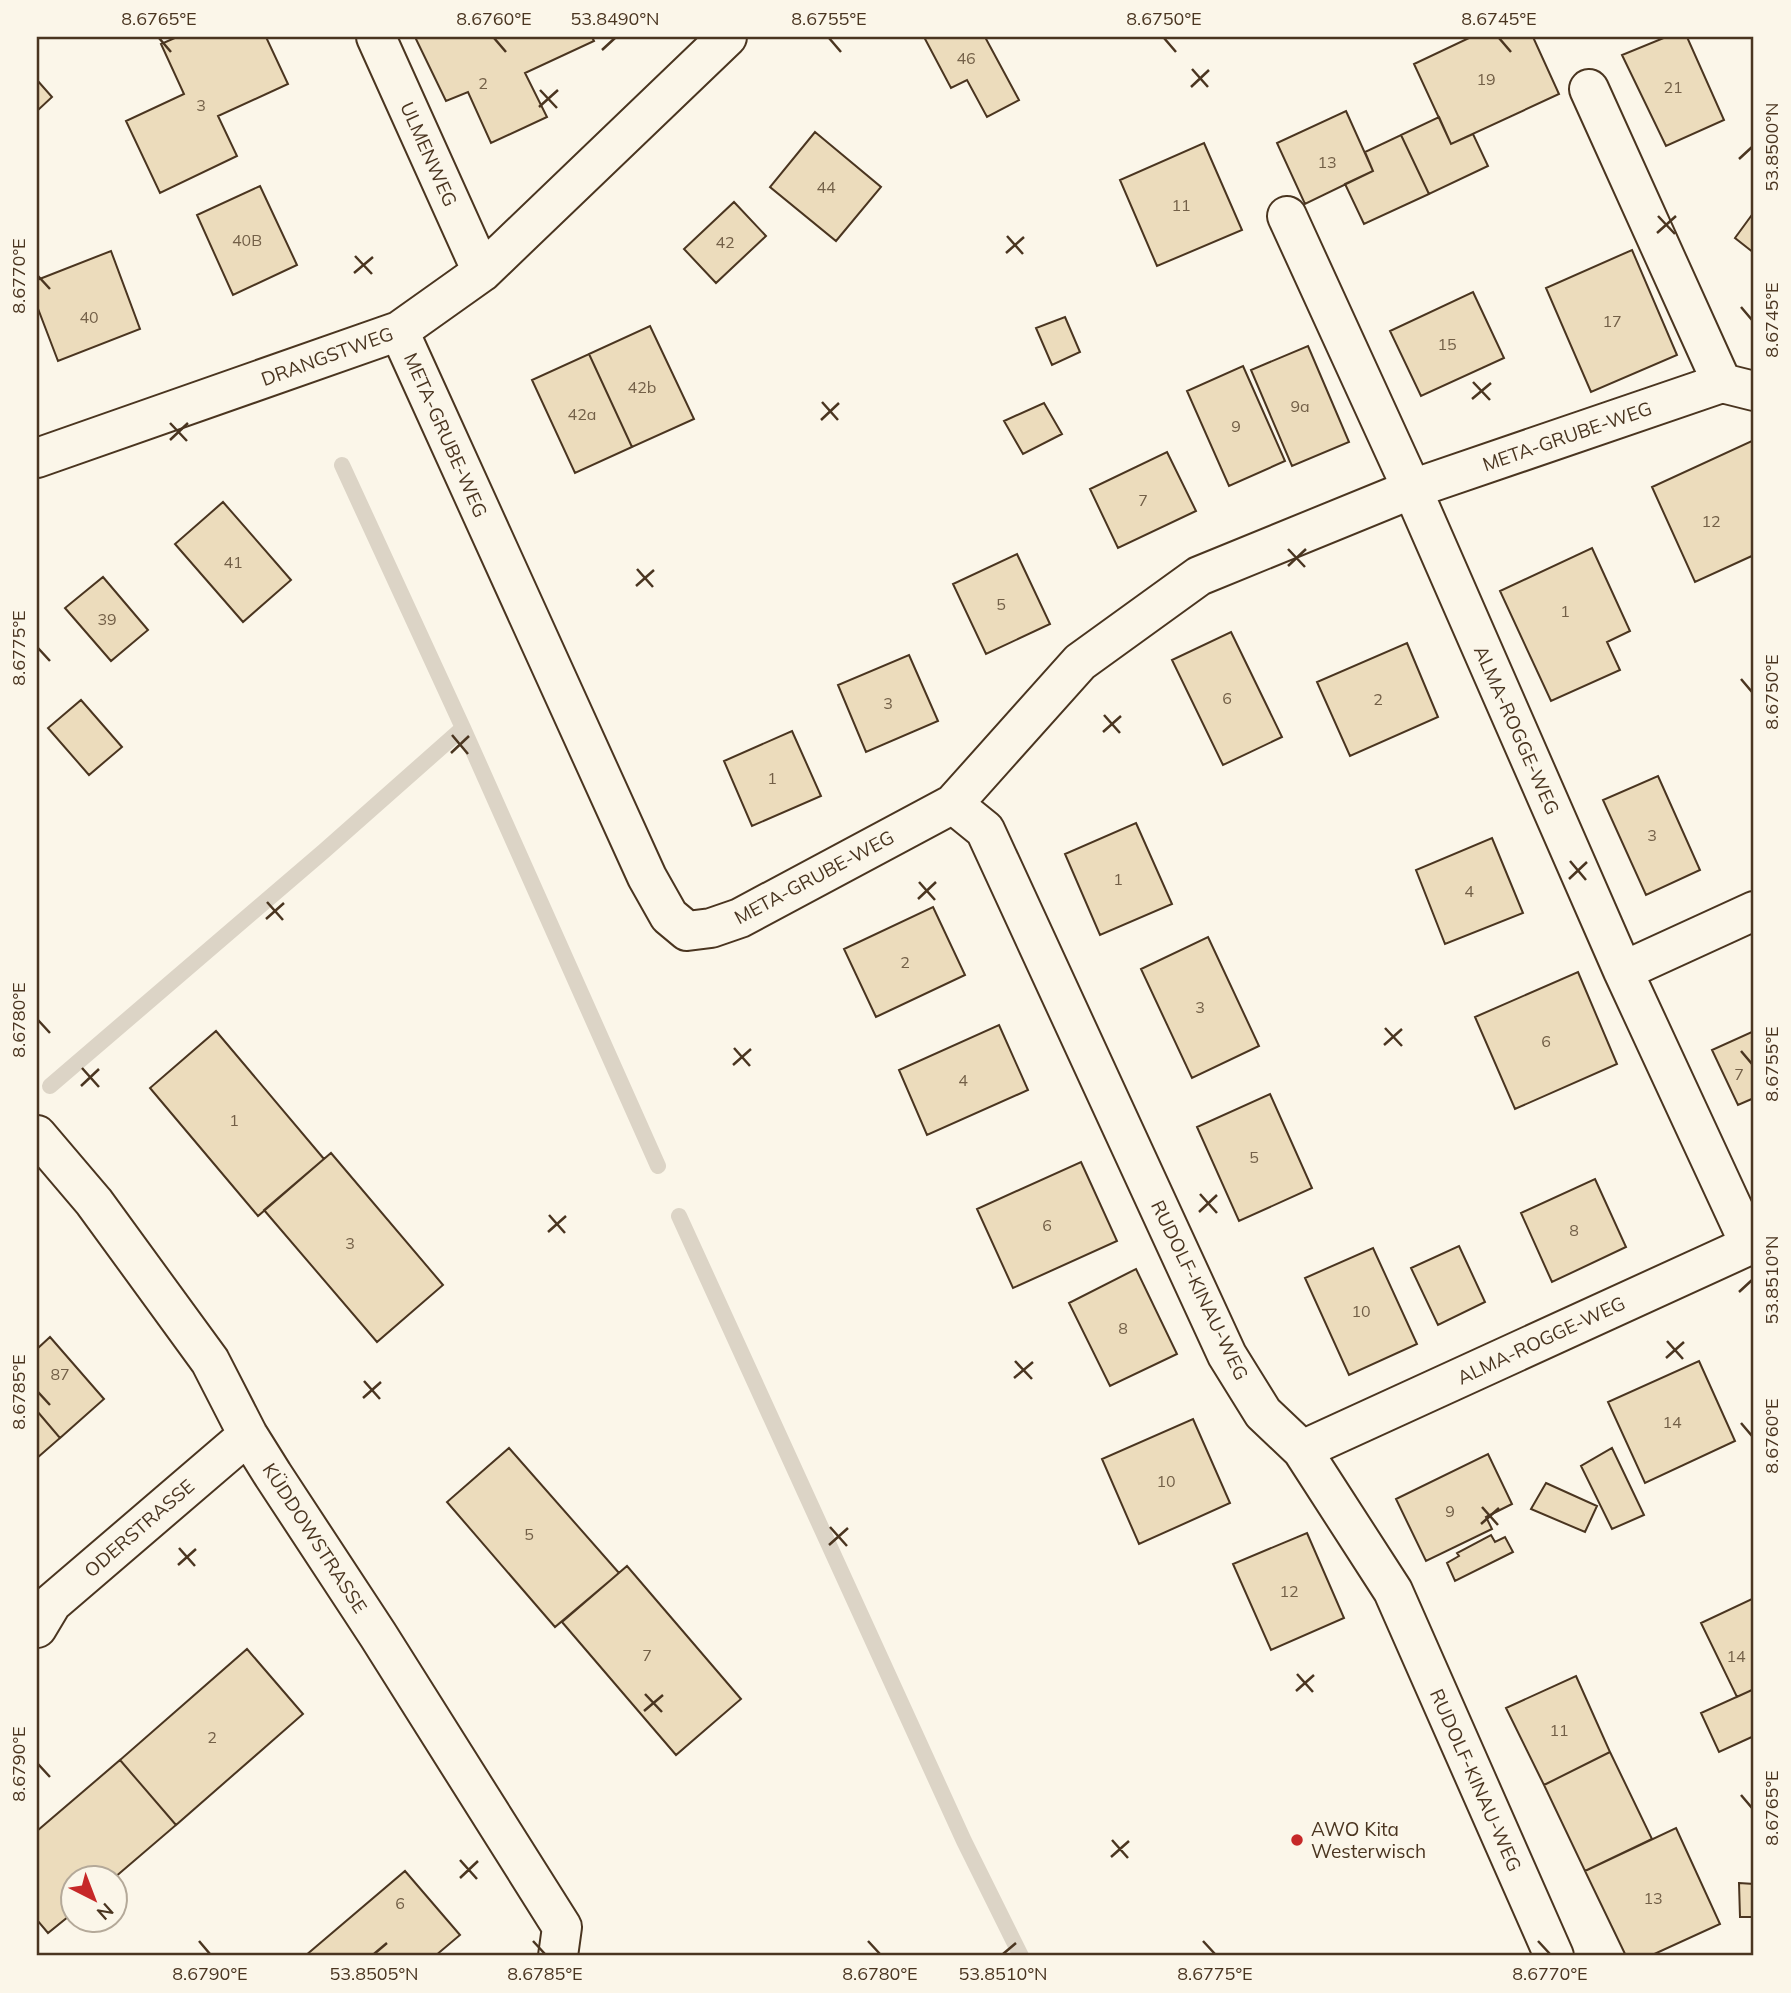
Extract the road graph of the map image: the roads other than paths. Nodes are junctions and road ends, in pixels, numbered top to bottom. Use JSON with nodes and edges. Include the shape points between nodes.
{"nodes":[{"id":1,"x":376,"y":37,"type":"edge"},
{"id":2,"x":727,"y":37,"type":"edge"},
{"id":3,"x":1589,"y":89,"type":"dead end"},
{"id":4,"x":1287,"y":216,"type":"dead end"},
{"id":5,"x":482,"y":272,"type":"junction"},
{"id":6,"x":399,"y":331,"type":"junction"},
{"id":7,"x":1738,"y":387,"type":"edge"},
{"id":8,"x":37,"y":458,"type":"edge"},
{"id":9,"x":1412,"y":489,"type":"junction"},
{"id":10,"x":953,"y":804,"type":"junction"},
{"id":11,"x":1754,"y":911,"type":"edge"},
{"id":12,"x":1623,"y":971,"type":"junction"},
{"id":13,"x":37,"y":1135,"type":"edge"},
{"id":14,"x":1744,"y":1211,"type":"edge"},
{"id":15,"x":248,"y":1435,"type":"junction"},
{"id":16,"x":1302,"y":1450,"type":"junction"},
{"id":17,"x":37,"y":1628,"type":"edge"},
{"id":18,"x":558,"y":1956,"type":"edge"},
{"id":19,"x":1554,"y":1956,"type":"edge"}],
"edges":[{"from":1,"to":5,"type":"street","name":"ULMENWEG"},
{"from":2,"to":5,"type":"street","name":"DRANGSTWEG"},
{"from":3,"to":7,"type":"street","name":"META-GRUBE-WEG"},
{"from":4,"to":9,"type":"street"},
{"from":5,"to":6,"type":"street","name":"DRANGSTWEG"},
{"from":6,"to":8,"type":"street","name":"DRANGSTWEG"},
{"from":6,"to":10,"type":"street","name":"META-GRUBE-WEG","via":[[647,877],[669,916],[687,931],[740,918]]},
{"from":7,"to":9,"type":"street","name":"META-GRUBE-WEG"},
{"from":9,"to":10,"type":"street","name":"META-GRUBE-WEG","via":[[1199,576],[1080,662]]},
{"from":9,"to":12,"type":"street","name":"ALMA-ROGGE-WEG"},
{"from":10,"to":16,"type":"street","name":"RUDOLF-KINAU-WEG","via":[[985,830],[1227,1355],[1263,1413]]},
{"from":11,"to":12,"type":"street"},
{"from":12,"to":14,"type":"street","name":"ALMA-ROGGE-WEG"},
{"from":13,"to":15,"type":"street","name":"KÜDDOWSTRASSE","via":[[94,1202],[210,1361]]},
{"from":14,"to":16,"type":"street","name":"ALMA-ROGGE-WEG","via":[[1749,1245]]},
{"from":15,"to":17,"type":"street","name":"ODERSTRASSE","via":[[52,1603]]},
{"from":15,"to":18,"type":"street","name":"KÜDDOWSTRASSE","via":[[562,1927]]},
{"from":16,"to":19,"type":"street","name":"RUDOLF-KINAU-WEG","via":[[1393,1591]]}]}
